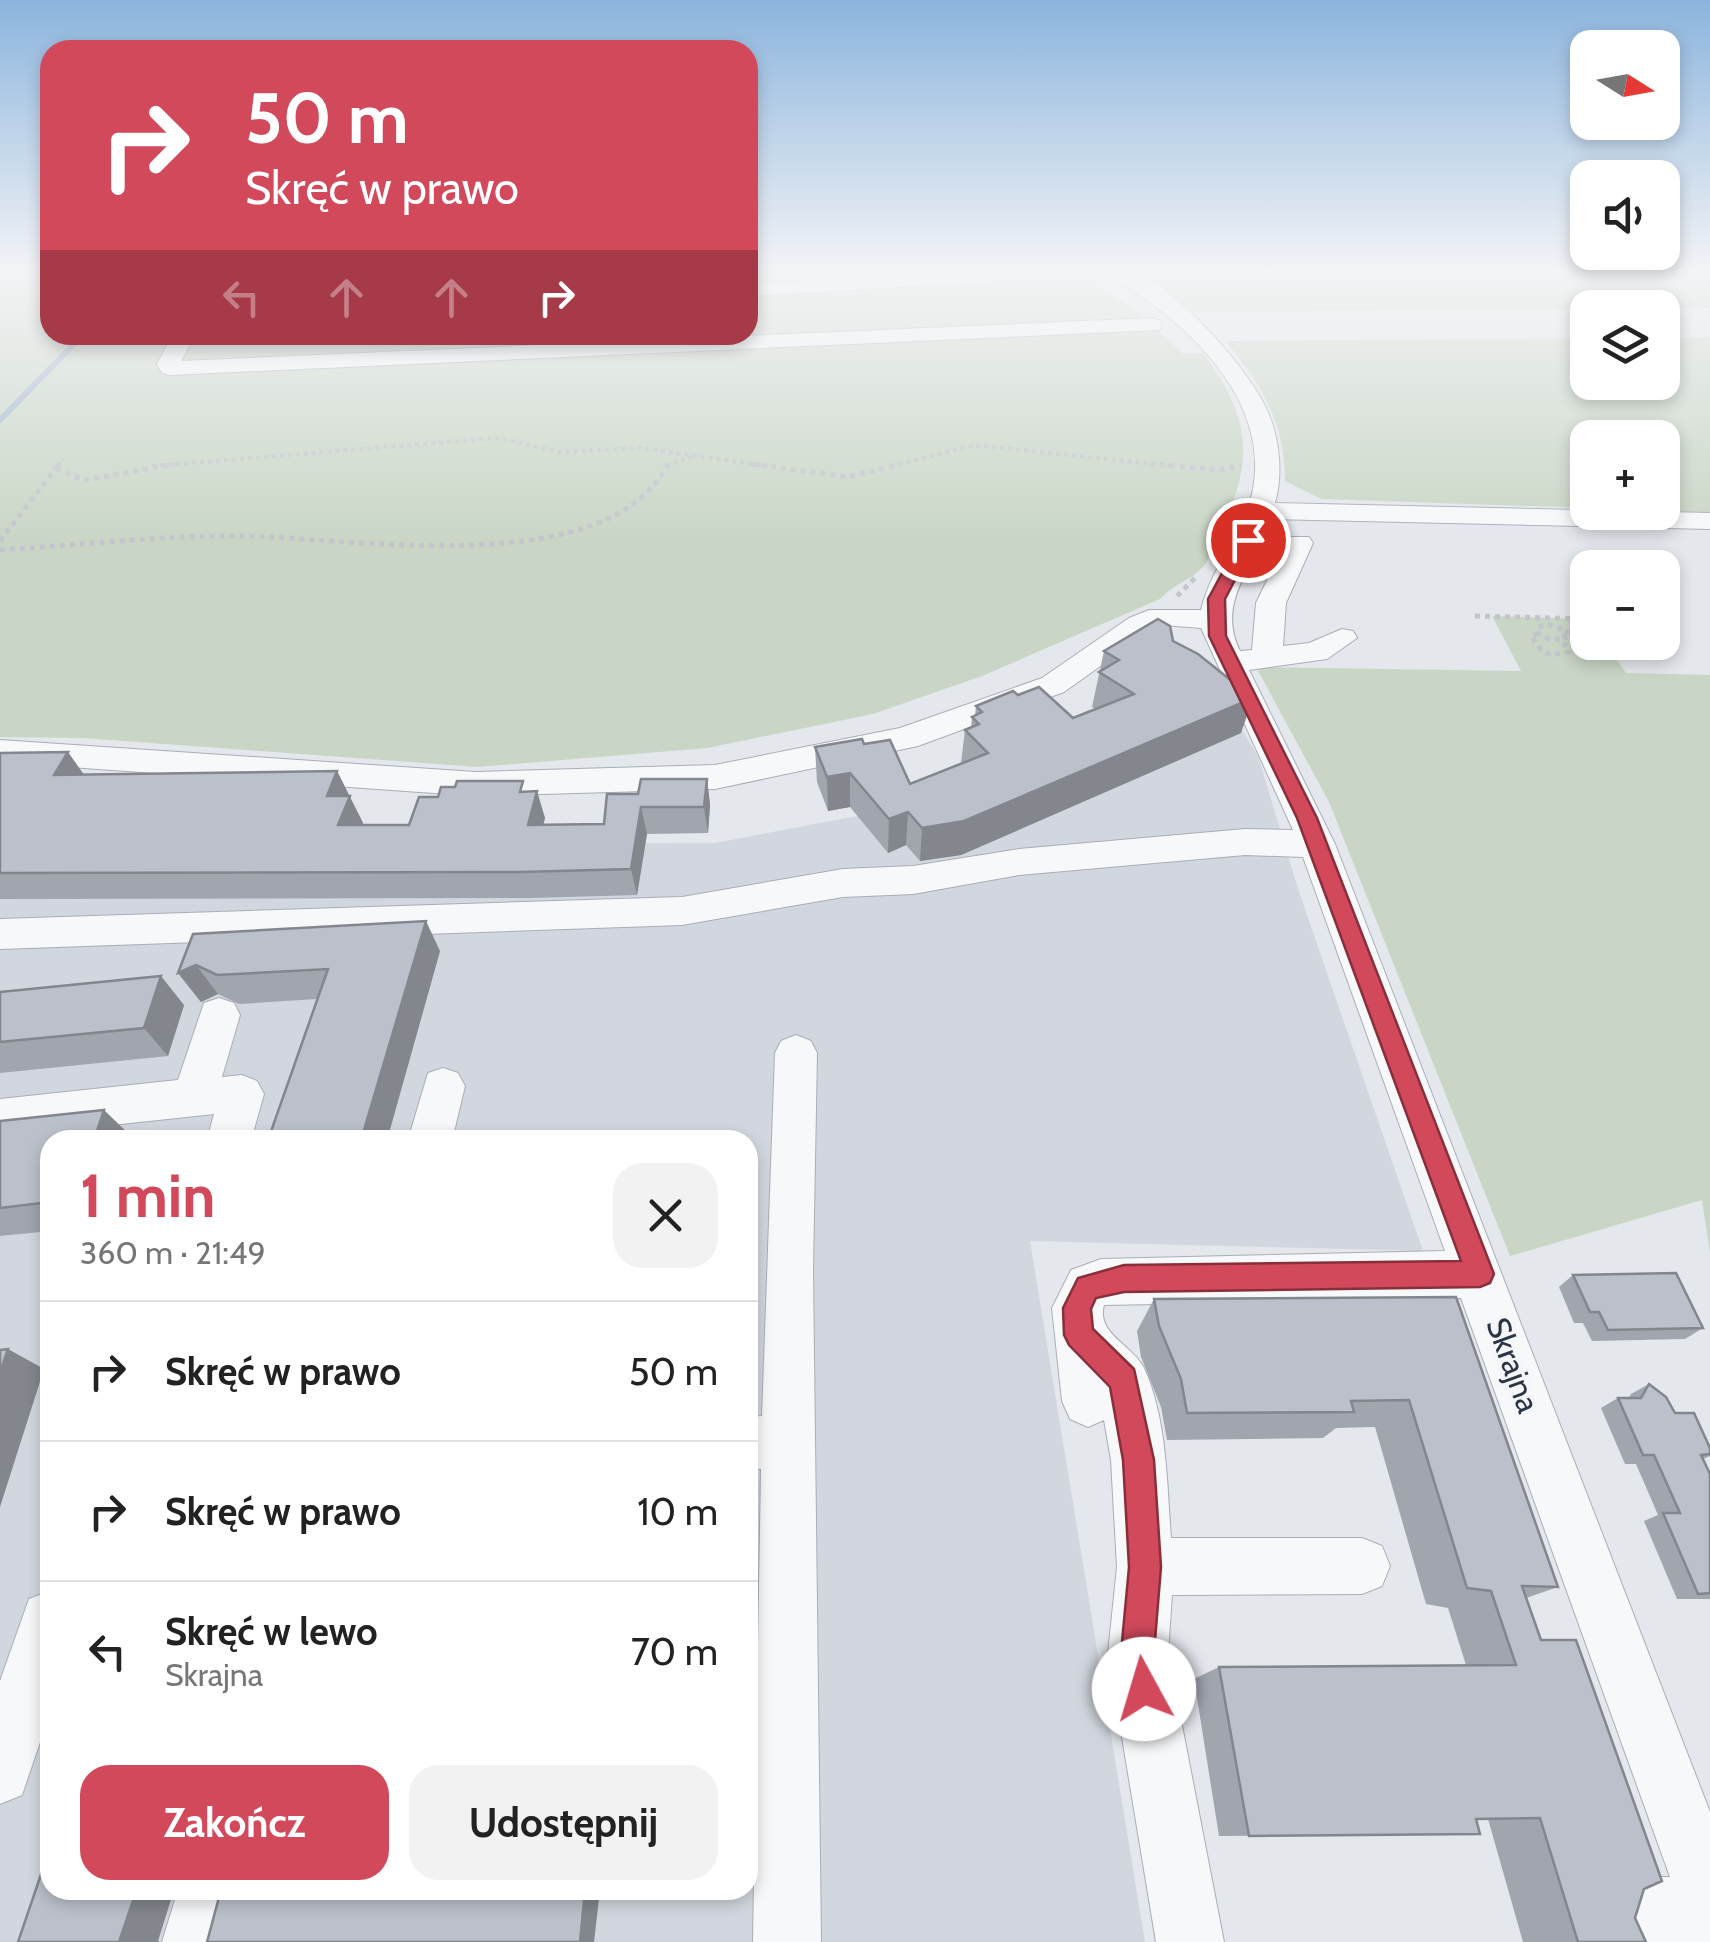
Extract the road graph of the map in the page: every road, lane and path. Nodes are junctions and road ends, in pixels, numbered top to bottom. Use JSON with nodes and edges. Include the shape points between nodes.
{"nodes":[{"id":1,"x":170,"y":361,"type":"edge"},
{"id":2,"x":313,"y":361,"type":"edge"},
{"id":3,"x":1224,"y":361,"type":"edge"},
{"id":4,"x":700,"y":455,"type":"junction"},
{"id":5,"x":63,"y":459,"type":"dead end"},
{"id":6,"x":1250,"y":464,"type":"dead end"},
{"id":7,"x":56,"y":468,"type":"junction"},
{"id":8,"x":1262,"y":511,"type":"junction"},
{"id":9,"x":1710,"y":521,"type":"edge"},
{"id":10,"x":0,"y":542,"type":"edge"},
{"id":11,"x":1299,"y":543,"type":"dead end"},
{"id":12,"x":0,"y":550,"type":"edge"},
{"id":13,"x":1475,"y":616,"type":"dead end"},
{"id":14,"x":1570,"y":619,"type":"edge"},
{"id":15,"x":1564,"y":632,"type":"junction"},
{"id":16,"x":1570,"y":632,"type":"edge"},
{"id":17,"x":1538,"y":633,"type":"junction"},
{"id":18,"x":1342,"y":638,"type":"dead end"},
{"id":19,"x":1562,"y":640,"type":"junction"},
{"id":20,"x":1236,"y":646,"type":"junction"},
{"id":21,"x":0,"y":751,"type":"edge"},
{"id":22,"x":1316,"y":844,"type":"junction"},
{"id":23,"x":0,"y":934,"type":"edge"},
{"id":24,"x":219,"y":1014,"type":"dead end"},
{"id":25,"x":796,"y":1053,"type":"dead end"},
{"id":26,"x":444,"y":1086,"type":"dead end"},
{"id":27,"x":194,"y":1097,"type":"junction"},
{"id":28,"x":0,"y":1118,"type":"edge"},
{"id":29,"x":232,"y":1130,"type":"edge"},
{"id":30,"x":433,"y":1130,"type":"edge"},
{"id":31,"x":1480,"y":1274,"type":"junction"},
{"id":32,"x":1079,"y":1335,"type":"junction"},
{"id":33,"x":1088,"y":1401,"type":"dead end"},
{"id":34,"x":768,"y":1443,"type":"edge"},
{"id":35,"x":1362,"y":1566,"type":"dead end"},
{"id":36,"x":1145,"y":1567,"type":"junction"},
{"id":37,"x":40,"y":1651,"type":"edge"},
{"id":38,"x":0,"y":1774,"type":"edge"},
{"id":39,"x":1710,"y":1897,"type":"edge"},
{"id":40,"x":207,"y":1900,"type":"edge"},
{"id":41,"x":1611,"y":1910,"type":"edge"},
{"id":42,"x":1710,"y":1911,"type":"edge"},
{"id":43,"x":196,"y":1942,"type":"edge"},
{"id":44,"x":787,"y":1942,"type":"edge"},
{"id":45,"x":1190,"y":1942,"type":"edge"}],
"edges":[{"from":1,"to":2,"type":"street","via":[[170,368]]},
{"from":3,"to":8,"type":"street","via":[[1248,393],[1261,429],[1267,471]]},
{"from":4,"to":6,"type":"path","via":[[848,477],[974,445],[1219,470]]},
{"from":4,"to":7,"type":"path","via":[[638,448],[560,452],[498,438],[157,465],[84,480]]},
{"from":4,"to":12,"type":"path","via":[[668,464],[656,485],[603,521],[547,539],[403,547],[243,536]]},
{"from":5,"to":7,"type":"path"},
{"from":7,"to":10,"type":"path"},
{"from":8,"to":9,"type":"street"},
{"from":8,"to":20,"type":"street","via":[[1217,599]]},
{"from":11,"to":20,"type":"street","via":[[1271,603]]},
{"from":13,"to":14,"type":"path"},
{"from":15,"to":16,"type":"path"},
{"from":15,"to":17,"type":"path","via":[[1544,624]]},
{"from":15,"to":19,"type":"path"},
{"from":17,"to":19,"type":"path"},
{"from":17,"to":19,"type":"path","via":[[1531,636],[1536,647],[1550,655],[1569,652]]},
{"from":18,"to":20,"type":"street","via":[[1316,652]]},
{"from":20,"to":21,"type":"street","via":[[1170,616],[1152,619],[1053,684],[906,738],[704,778],[476,784]]},
{"from":20,"to":22,"type":"street","name":"Skrajna"},
{"from":22,"to":23,"type":"street","via":[[1245,842],[1019,862],[682,911]]},
{"from":22,"to":31,"type":"street","name":"Skrajna"},
{"from":24,"to":27,"type":"street"},
{"from":25,"to":34,"type":"street"},
{"from":26,"to":30,"type":"street"},
{"from":27,"to":28,"type":"street"},
{"from":27,"to":29,"type":"street","via":[[242,1094]]},
{"from":31,"to":32,"type":"street","via":[[1101,1282],[1088,1287],[1077,1308]]},
{"from":31,"to":39,"type":"street","name":"Skrajna"},
{"from":32,"to":33,"type":"street"},
{"from":32,"to":36,"type":"street","via":[[1123,1380],[1138,1460]]},
{"from":34,"to":44,"type":"street"},
{"from":35,"to":36,"type":"street"},
{"from":36,"to":45,"type":"street","via":[[1138,1653]]},
{"from":37,"to":38,"type":"street"},
{"from":40,"to":43,"type":"street"},
{"from":41,"to":42,"type":"street"}]}
